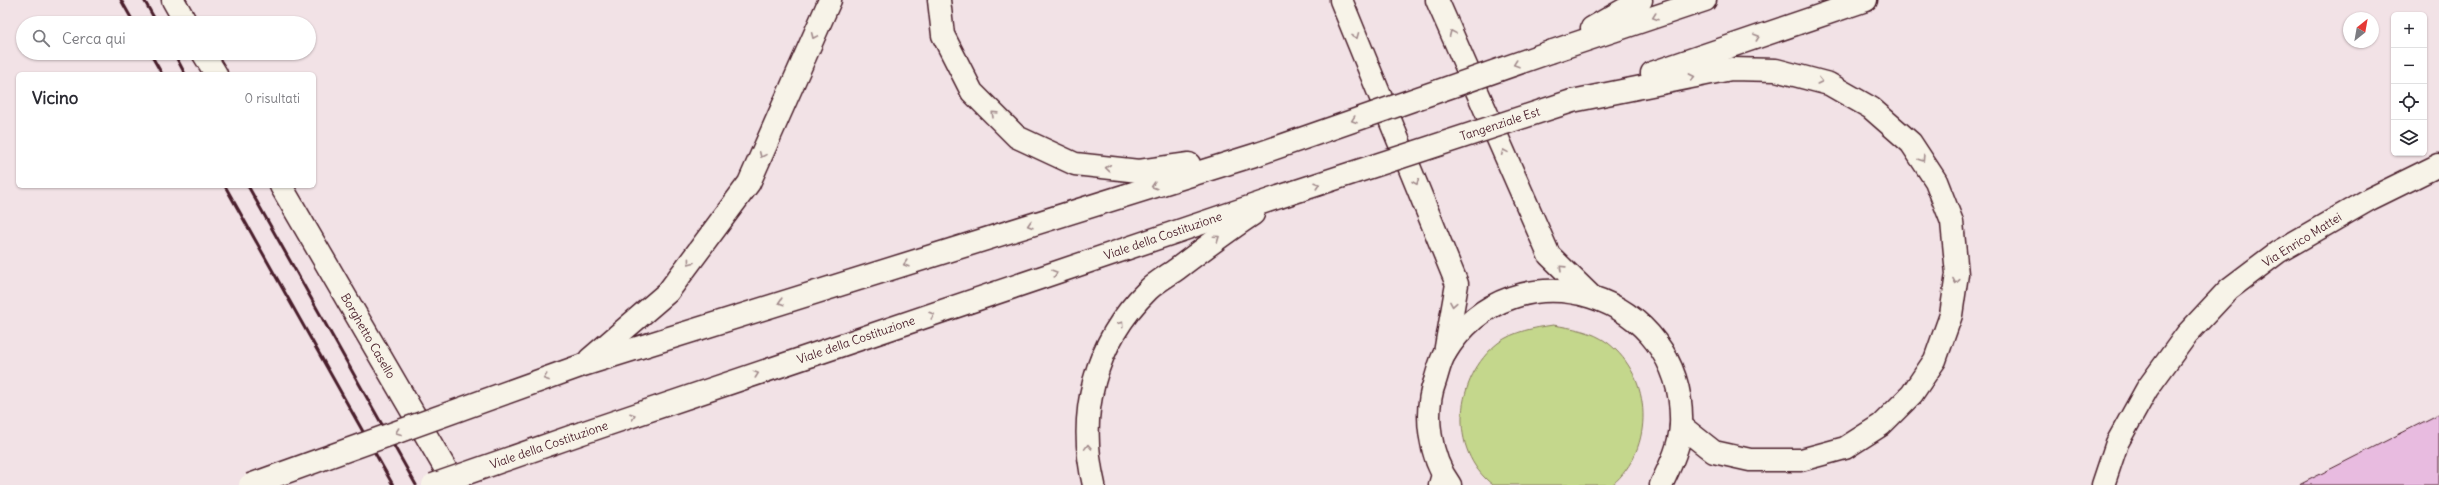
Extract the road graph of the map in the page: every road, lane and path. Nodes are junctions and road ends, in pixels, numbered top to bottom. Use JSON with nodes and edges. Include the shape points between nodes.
{"nodes":[{"id":1,"x":173,"y":0,"type":"edge"},
{"id":2,"x":830,"y":0,"type":"edge"},
{"id":3,"x":939,"y":0,"type":"edge"},
{"id":4,"x":1341,"y":0,"type":"edge"},
{"id":5,"x":1437,"y":0,"type":"edge"},
{"id":6,"x":1640,"y":0,"type":"edge"},
{"id":7,"x":1705,"y":0,"type":"edge"},
{"id":8,"x":1866,"y":0,"type":"edge"},
{"id":9,"x":182,"y":16,"type":"edge"},
{"id":10,"x":1553,"y":51,"type":"junction"},
{"id":11,"x":207,"y":60,"type":"edge"},
{"id":12,"x":215,"y":72,"type":"edge"},
{"id":13,"x":1572,"y":101,"type":"junction"},
{"id":14,"x":1258,"y":154,"type":"junction"},
{"id":15,"x":2439,"y":165,"type":"edge"},
{"id":16,"x":282,"y":188,"type":"edge"},
{"id":17,"x":1280,"y":197,"type":"junction"},
{"id":18,"x":1590,"y":295,"type":"junction"},
{"id":19,"x":1445,"y":353,"type":"junction"},
{"id":20,"x":583,"y":364,"type":"junction"},
{"id":21,"x":1681,"y":426,"type":"junction"},
{"id":22,"x":1445,"y":482,"type":"edge"},
{"id":23,"x":250,"y":485,"type":"edge"},
{"id":24,"x":433,"y":485,"type":"edge"},
{"id":25,"x":455,"y":485,"type":"edge"},
{"id":26,"x":1094,"y":485,"type":"edge"},
{"id":27,"x":1661,"y":485,"type":"edge"},
{"id":28,"x":2103,"y":485,"type":"edge"}],
"edges":[{"from":1,"to":9,"type":"main road"},
{"from":2,"to":20,"type":"main road","one_way":true,"via":[[749,183],[668,292]]},
{"from":14,"to":3,"type":"main road","one_way":true,"via":[[1139,171],[1075,164],[1018,137],[972,92],[943,35]]},
{"from":4,"to":19,"type":"main road","one_way":true,"via":[[1457,284]]},
{"from":18,"to":5,"type":"main road","one_way":true,"via":[[1549,255]]},
{"from":6,"to":10,"type":"main road"},
{"from":7,"to":10,"type":"main road","one_way":true},
{"from":13,"to":8,"type":"main road","name":"Tangenziale Est","one_way":true},
{"from":10,"to":14,"type":"main road","one_way":true,"bridge":true},
{"from":11,"to":12,"type":"main road"},
{"from":17,"to":13,"type":"main road","name":"Tangenziale Est","one_way":true,"bridge":true},
{"from":13,"to":21,"type":"main road","one_way":true,"via":[[1731,69],[1776,70],[1829,84],[1872,108],[1911,143],[1936,181],[1952,222],[1957,274],[1951,315],[1935,360],[1912,394],[1881,425],[1845,448],[1801,460],[1750,460],[1714,452]]},
{"from":14,"to":20,"type":"main road","one_way":true},
{"from":15,"to":28,"type":"main road","name":"Via Enrico Mattei","via":[[2370,199],[2278,252],[2229,289],[2187,334],[2147,388],[2117,443]]},
{"from":16,"to":25,"type":"main road","name":"Borghetto Casello"},
{"from":24,"to":17,"type":"main road","name":"Viale della Costituzione","one_way":true,"bridge":true},
{"from":26,"to":17,"type":"main road","one_way":true,"via":[[1088,460],[1087,414],[1098,364],[1120,324],[1148,290],[1217,238]]},
{"from":18,"to":19,"type":"main road","via":[[1548,290],[1507,299],[1471,321]]},
{"from":18,"to":21,"type":"main road","via":[[1628,314],[1658,344],[1677,383]]},
{"from":19,"to":22,"type":"main road","via":[[1430,393],[1430,435]]},
{"from":20,"to":23,"type":"main road","one_way":true,"bridge":true},
{"from":21,"to":27,"type":"main road","via":[[1675,457]]}]}
